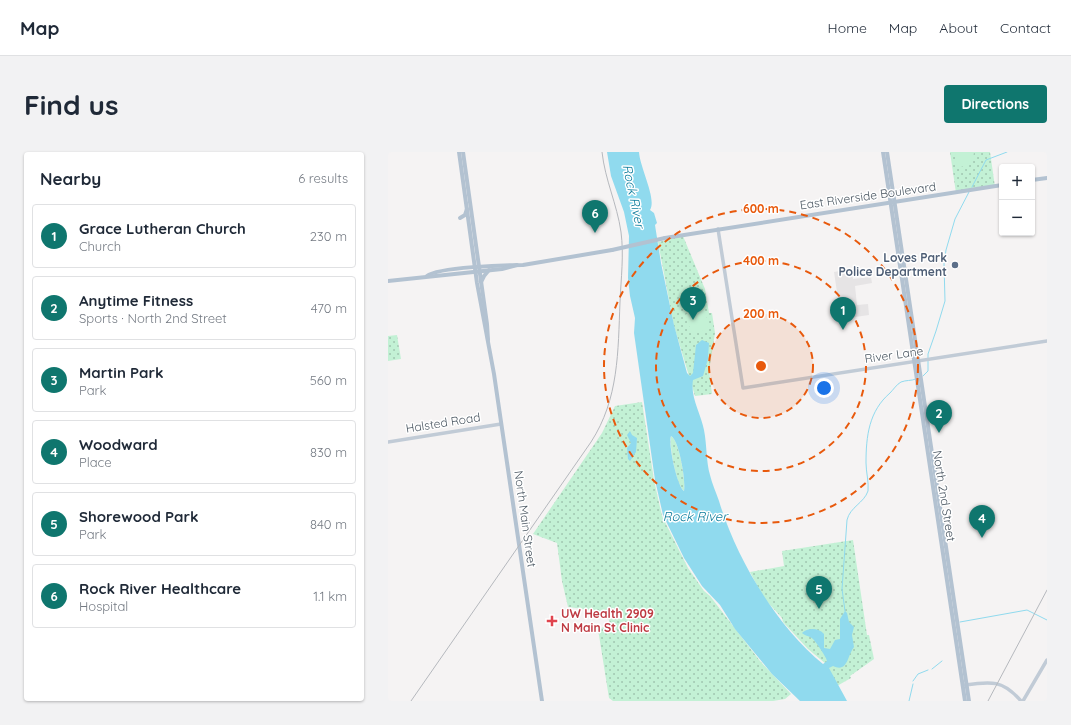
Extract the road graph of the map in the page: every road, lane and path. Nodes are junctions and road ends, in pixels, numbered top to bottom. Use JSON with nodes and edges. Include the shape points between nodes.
{"nodes":[{"id":1,"x":459,"y":152,"type":"edge"},
{"id":2,"x":463,"y":152,"type":"edge"},
{"id":3,"x":882,"y":152,"type":"edge"},
{"id":4,"x":886,"y":152,"type":"edge"},
{"id":5,"x":887,"y":171,"type":"junction"},
{"id":6,"x":1047,"y":178,"type":"edge"},
{"id":7,"x":1035,"y":180,"type":"edge"},
{"id":8,"x":999,"y":186,"type":"edge"},
{"id":9,"x":892,"y":203,"type":"junction"},
{"id":10,"x":468,"y":207,"type":"junction"},
{"id":11,"x":470,"y":225,"type":"junction"},
{"id":12,"x":718,"y":229,"type":"junction"},
{"id":13,"x":477,"y":259,"type":"junction"},
{"id":14,"x":490,"y":268,"type":"junction"},
{"id":15,"x":478,"y":270,"type":"junction"},
{"id":16,"x":466,"y":271,"type":"junction"},
{"id":17,"x":388,"y":281,"type":"edge"},
{"id":18,"x":479,"y":283,"type":"junction"},
{"id":19,"x":1047,"y":341,"type":"edge"},
{"id":20,"x":915,"y":362,"type":"junction"},
{"id":21,"x":502,"y":424,"type":"junction"},
{"id":22,"x":388,"y":442,"type":"edge"},
{"id":23,"x":1047,"y":660,"type":"edge"},
{"id":24,"x":1047,"y":665,"type":"edge"},
{"id":25,"x":964,"y":685,"type":"junction"},
{"id":26,"x":542,"y":701,"type":"edge"},
{"id":27,"x":965,"y":701,"type":"edge"},
{"id":28,"x":969,"y":701,"type":"edge"},
{"id":29,"x":1024,"y":701,"type":"edge"}],
"edges":[{"from":1,"to":10,"type":"main road"},
{"from":2,"to":13,"type":"main road"},
{"from":3,"to":5,"type":"main road","name":"North 2nd Street"},
{"from":4,"to":5,"type":"main road","name":"North 2nd Street"},
{"from":5,"to":9,"type":"main road","name":"North 2nd Street"},
{"from":6,"to":7,"type":"main road"},
{"from":8,"to":9,"type":"main road","name":"East Riverside Boulevard"},
{"from":9,"to":12,"type":"main road","name":"East Riverside Boulevard"},
{"from":9,"to":20,"type":"main road","name":"North 2nd Street"},
{"from":10,"to":11,"type":"main road"},
{"from":10,"to":11,"type":"main road","via":[[465,215],[460,218]]},
{"from":11,"to":13,"type":"main road"},
{"from":12,"to":14,"type":"main road","name":"East Riverside Boulevard","bridge":true,"via":[[612,250]]},
{"from":12,"to":20,"type":"street","name":"River Lane","via":[[743,388]]},
{"from":13,"to":14,"type":"main road"},
{"from":13,"to":15,"type":"main road","name":"North Main Street"},
{"from":13,"to":16,"type":"main road"},
{"from":14,"to":15,"type":"main road","name":"East Riverside Boulevard"},
{"from":14,"to":18,"type":"main road"},
{"from":15,"to":16,"type":"main road","name":"East Riverside Boulevard"},
{"from":15,"to":18,"type":"main road","name":"North Main Street"},
{"from":16,"to":17,"type":"main road","name":"East Riverside Boulevard"},
{"from":16,"to":18,"type":"main road"},
{"from":18,"to":21,"type":"main road","name":"North Main Street","via":[[486,339]]},
{"from":19,"to":20,"type":"street","name":"River Lane"},
{"from":20,"to":25,"type":"main road","name":"North 2nd Street"},
{"from":21,"to":22,"type":"street","name":"Halsted Road"},
{"from":21,"to":26,"type":"main road","name":"North Main Street"},
{"from":23,"to":29,"type":"street"},
{"from":24,"to":29,"type":"street"},
{"from":25,"to":27,"type":"main road","name":"North 2nd Street"},
{"from":25,"to":28,"type":"main road","name":"North 2nd Street"},
{"from":25,"to":29,"type":"street","via":[[995,683],[1004,686]]}]}
